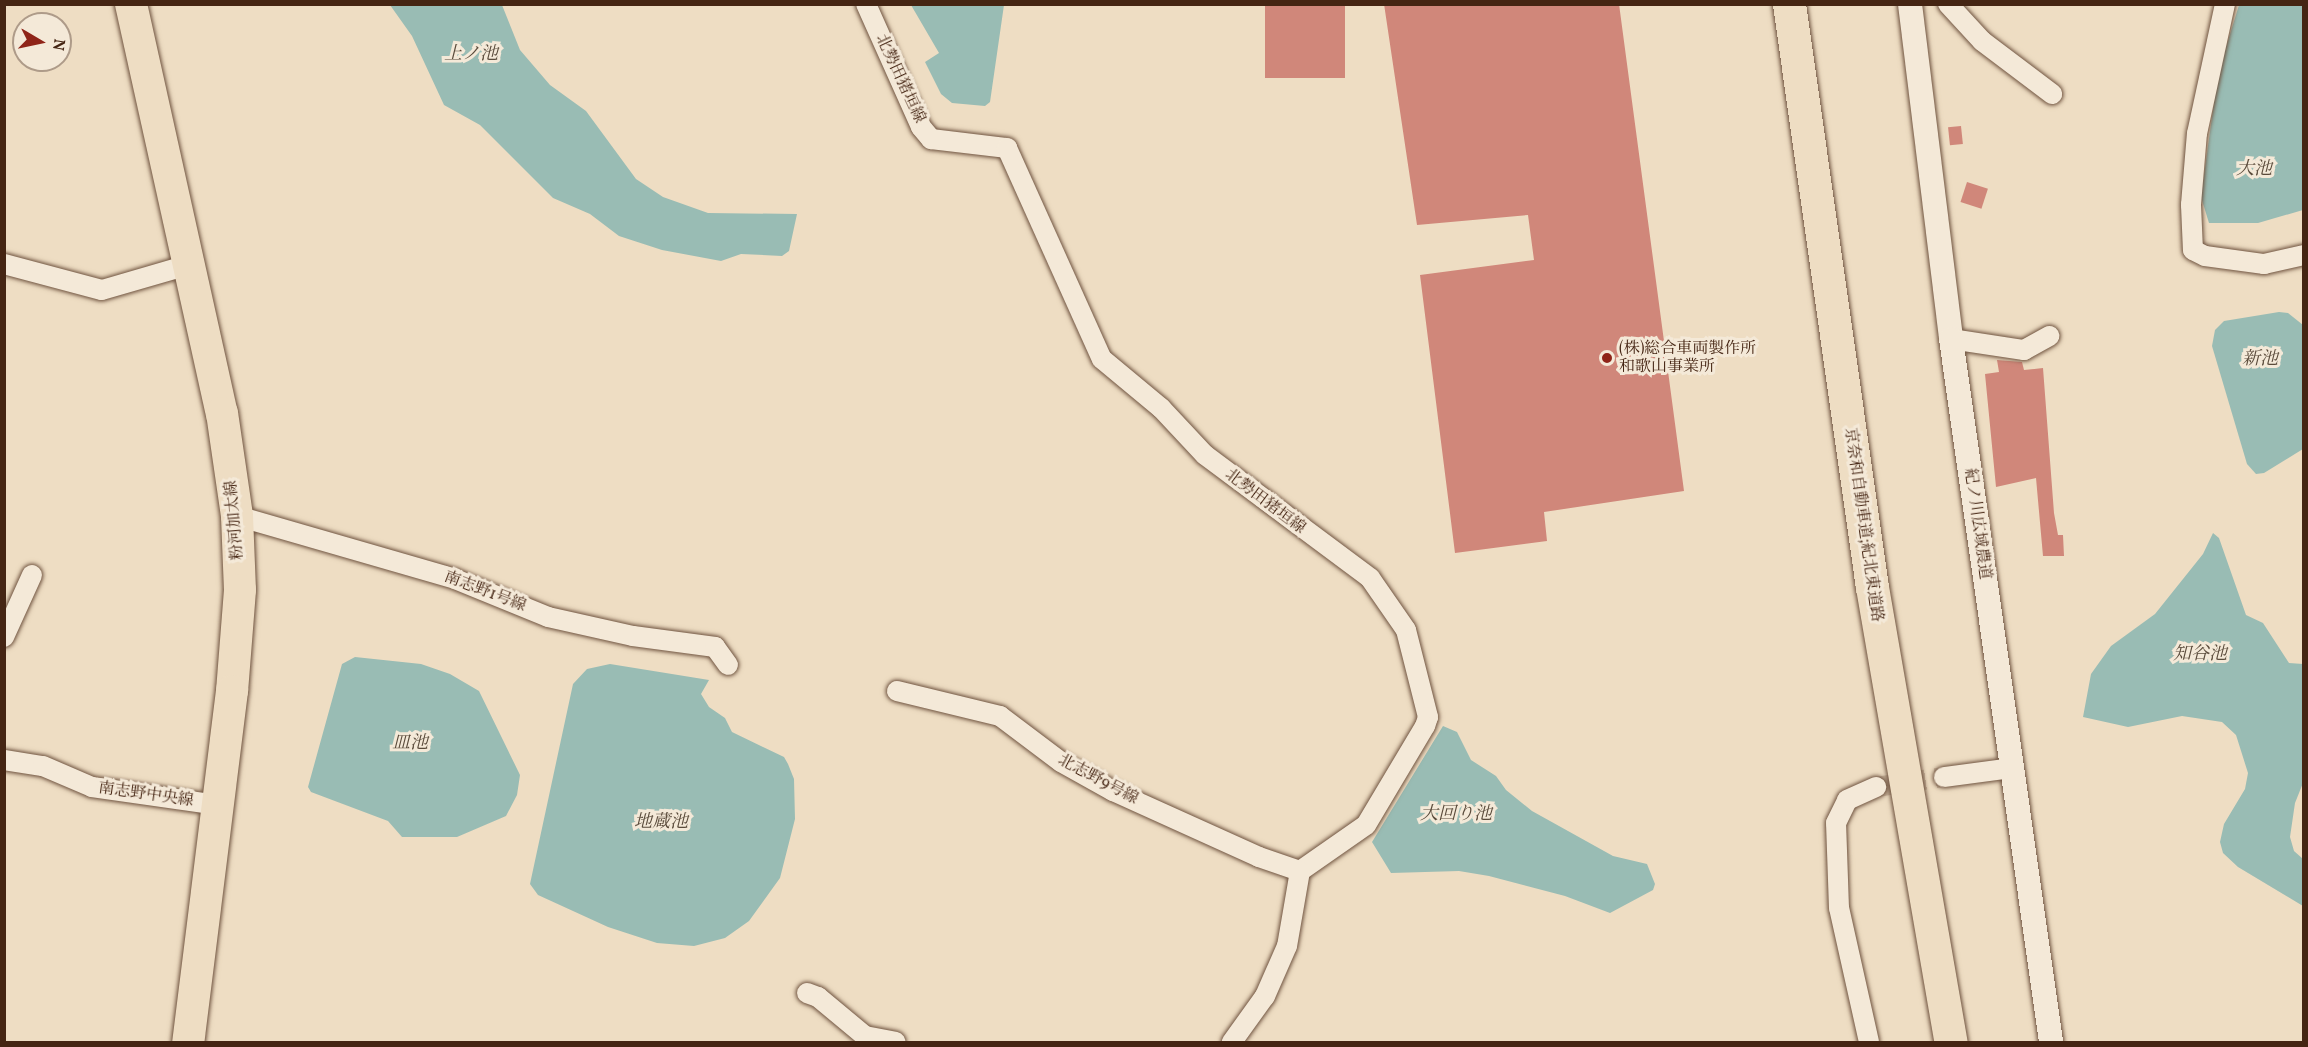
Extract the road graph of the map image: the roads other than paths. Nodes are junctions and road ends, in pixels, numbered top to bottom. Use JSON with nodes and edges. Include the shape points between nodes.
{"nodes":[{"id":1,"x":131,"y":4,"type":"edge"},
{"id":2,"x":866,"y":4,"type":"edge"},
{"id":3,"x":1789,"y":4,"type":"edge"},
{"id":4,"x":1910,"y":4,"type":"edge"},
{"id":5,"x":1948,"y":4,"type":"edge"},
{"id":6,"x":2225,"y":4,"type":"edge"},
{"id":7,"x":2052,"y":94,"type":"dead end"},
{"id":8,"x":2304,"y":255,"type":"edge"},
{"id":9,"x":4,"y":264,"type":"edge"},
{"id":10,"x":188,"y":265,"type":"junction"},
{"id":11,"x":2049,"y":336,"type":"dead end"},
{"id":12,"x":1951,"y":339,"type":"junction"},
{"id":13,"x":237,"y":516,"type":"junction"},
{"id":14,"x":33,"y":576,"type":"dead end"},
{"id":15,"x":4,"y":637,"type":"edge"},
{"id":16,"x":728,"y":665,"type":"dead end"},
{"id":17,"x":897,"y":691,"type":"dead end"},
{"id":18,"x":4,"y":760,"type":"edge"},
{"id":19,"x":2012,"y":768,"type":"junction"},
{"id":20,"x":1944,"y":777,"type":"tunnel mouth"},
{"id":21,"x":1876,"y":787,"type":"tunnel mouth"},
{"id":22,"x":219,"y":806,"type":"junction"},
{"id":23,"x":1300,"y":871,"type":"junction"},
{"id":24,"x":807,"y":993,"type":"dead end"},
{"id":25,"x":188,"y":1042,"type":"edge"},
{"id":26,"x":895,"y":1042,"type":"edge"},
{"id":27,"x":1232,"y":1042,"type":"edge"},
{"id":28,"x":1869,"y":1042,"type":"edge"},
{"id":29,"x":1951,"y":1042,"type":"edge"},
{"id":30,"x":2051,"y":1042,"type":"edge"}],
"edges":[{"from":1,"to":10,"type":"main road","name":"粉河加太線"},
{"from":2,"to":23,"type":"street","name":"北勢田猪垣線","via":[[921,127],[931,139],[1007,148],[1102,359],[1161,408],[1205,455],[1370,578],[1406,630],[1428,717],[1425,726],[1366,825]]},
{"from":3,"to":29,"type":"highway","name":"京奈和自動車道;紀北東道路","via":[[1874,599]]},
{"from":4,"to":12,"type":"street","name":"紀ノ川広域農道"},
{"from":5,"to":7,"type":"street","via":[[1982,41]]},
{"from":6,"to":8,"type":"street","via":[[2197,133],[2191,205],[2193,250],[2205,256],[2264,264]]},
{"from":9,"to":10,"type":"street","via":[[102,290]]},
{"from":10,"to":13,"type":"main road","name":"粉河加太線","via":[[222,412]]},
{"from":11,"to":12,"type":"street","via":[[2024,350]]},
{"from":12,"to":19,"type":"street","name":"紀ノ川広域農道"},
{"from":13,"to":16,"type":"street","name":"南志野1号線","via":[[455,579],[548,617],[633,636],[715,647]]},
{"from":13,"to":22,"type":"main road","name":"粉河加太線","via":[[240,590]]},
{"from":14,"to":15,"type":"street"},
{"from":17,"to":23,"type":"street","name":"北志野9号線","via":[[1000,716],[1061,762],[1113,792],[1259,857]]},
{"from":18,"to":22,"type":"street","name":"南志野中央線","via":[[43,766],[92,787]]},
{"from":19,"to":20,"type":"street"},
{"from":19,"to":30,"type":"street","name":"紀ノ川広域農道"},
{"from":21,"to":28,"type":"street","via":[[1847,800],[1836,823],[1839,908]]},
{"from":22,"to":25,"type":"main road","name":"粉河加太線"},
{"from":23,"to":27,"type":"street","via":[[1287,946],[1265,996]]},
{"from":24,"to":26,"type":"street","via":[[818,997],[865,1036]]}]}
